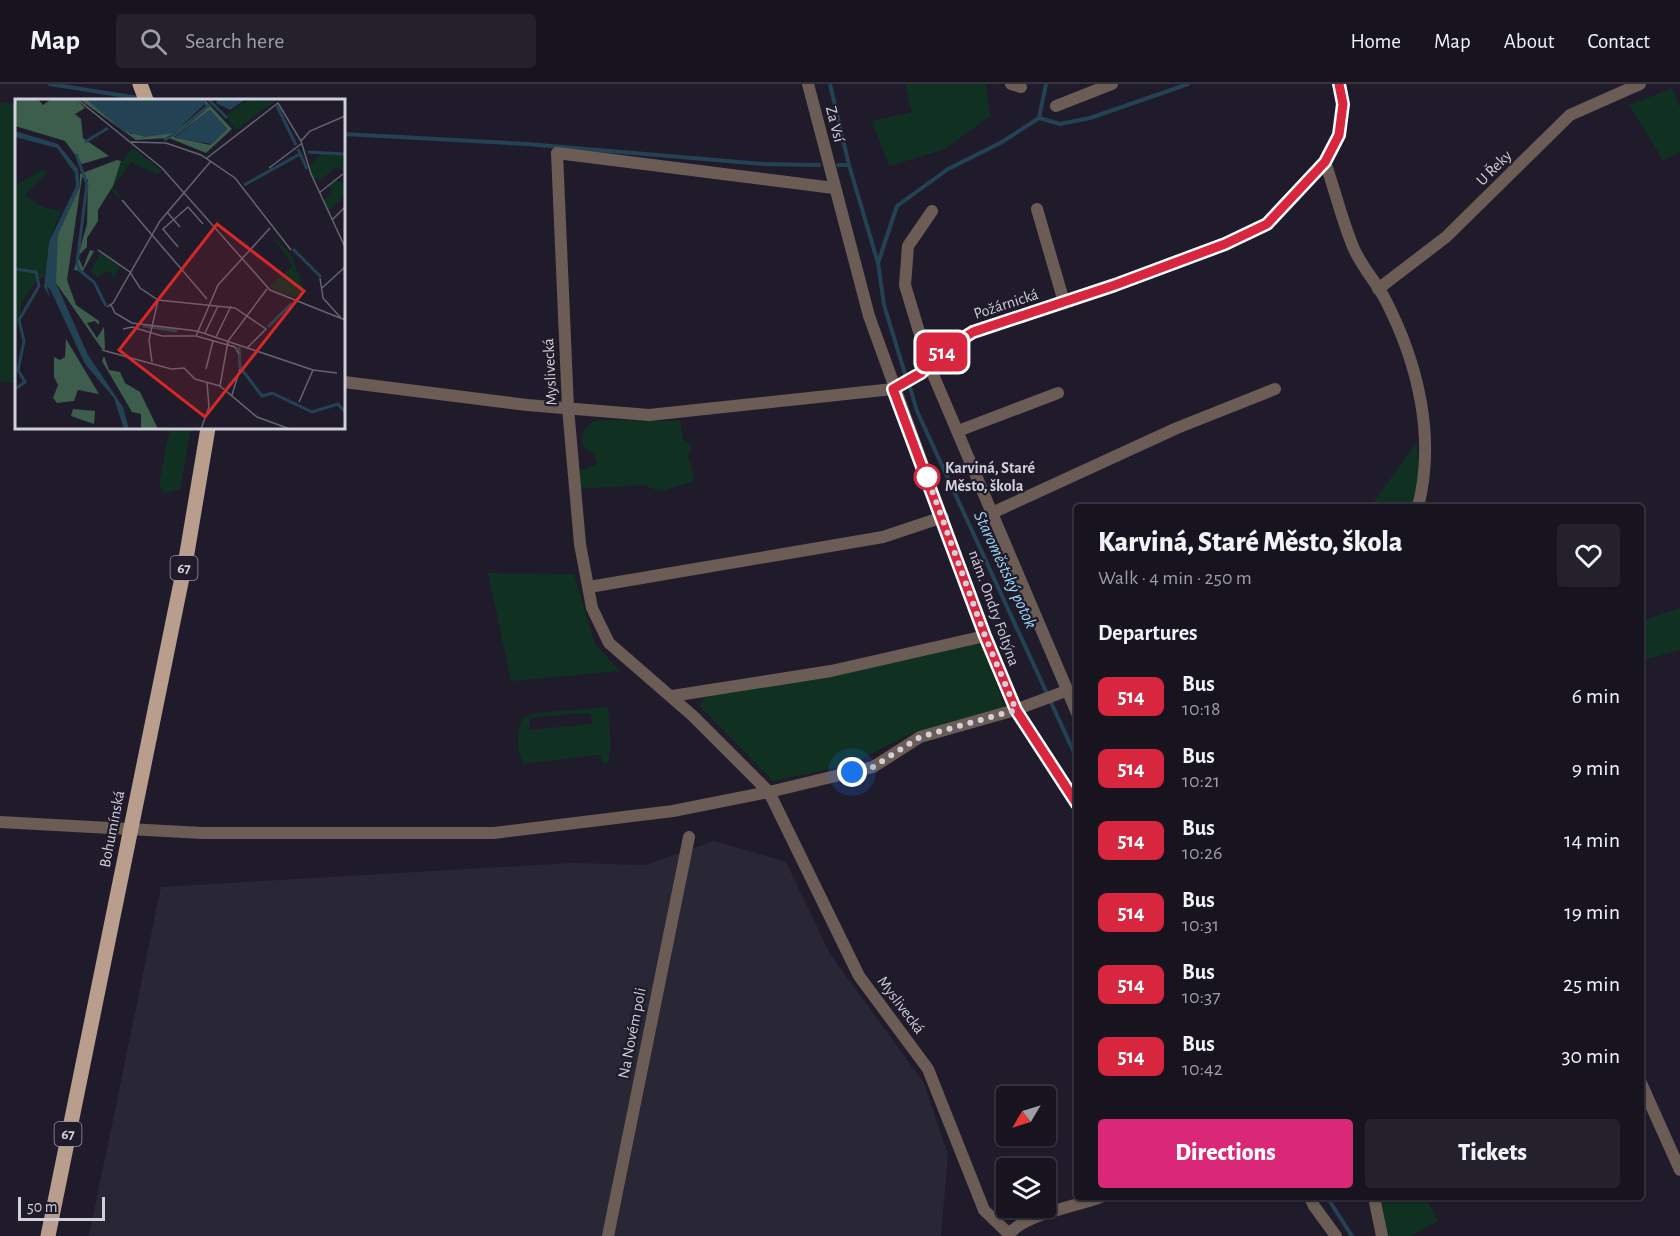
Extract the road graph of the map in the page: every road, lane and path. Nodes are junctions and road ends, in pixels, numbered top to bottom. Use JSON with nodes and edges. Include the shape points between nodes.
{"nodes":[{"id":1,"x":140,"y":84,"type":"edge"},
{"id":2,"x":808,"y":84,"type":"edge"},
{"id":3,"x":1112,"y":84,"type":"edge"},
{"id":4,"x":1339,"y":84,"type":"edge"},
{"id":5,"x":1640,"y":84,"type":"edge"},
{"id":6,"x":146,"y":99,"type":"edge"},
{"id":7,"x":1056,"y":106,"type":"dead end"},
{"id":8,"x":1325,"y":162,"type":"junction"},
{"id":9,"x":831,"y":172,"type":"joint"},
{"id":10,"x":834,"y":188,"type":"junction"},
{"id":11,"x":1037,"y":209,"type":"dead end"},
{"id":12,"x":932,"y":212,"type":"dead end"},
{"id":13,"x":1378,"y":289,"type":"junction"},
{"id":14,"x":1064,"y":302,"type":"junction"},
{"id":15,"x":929,"y":365,"type":"junction"},
{"id":16,"x":345,"y":382,"type":"edge"},
{"id":17,"x":893,"y":389,"type":"junction"},
{"id":18,"x":1275,"y":389,"type":"dead end"},
{"id":19,"x":1058,"y":393,"type":"dead end"},
{"id":20,"x":568,"y":408,"type":"junction"},
{"id":21,"x":208,"y":429,"type":"edge"},
{"id":22,"x":958,"y":431,"type":"junction"},
{"id":23,"x":1419,"y":504,"type":"edge"},
{"id":24,"x":994,"y":512,"type":"junction"},
{"id":25,"x":943,"y":517,"type":"junction"},
{"id":26,"x":589,"y":587,"type":"junction"},
{"id":27,"x":985,"y":636,"type":"junction"},
{"id":28,"x":1056,"y":695,"type":"junction"},
{"id":29,"x":672,"y":696,"type":"junction"},
{"id":30,"x":1016,"y":710,"type":"junction"},
{"id":31,"x":1074,"y":710,"type":"edge"},
{"id":32,"x":769,"y":792,"type":"junction"},
{"id":33,"x":1074,"y":799,"type":"edge"},
{"id":34,"x":0,"y":822,"type":"edge"},
{"id":35,"x":130,"y":828,"type":"junction"},
{"id":36,"x":689,"y":837,"type":"dead end"},
{"id":37,"x":1644,"y":1090,"type":"edge"},
{"id":38,"x":1680,"y":1170,"type":"edge"},
{"id":39,"x":1094,"y":1200,"type":"edge"},
{"id":40,"x":1312,"y":1200,"type":"edge"},
{"id":41,"x":1375,"y":1200,"type":"edge"},
{"id":42,"x":1009,"y":1235,"type":"edge"},
{"id":43,"x":48,"y":1236,"type":"edge"},
{"id":44,"x":608,"y":1236,"type":"edge"},
{"id":45,"x":1336,"y":1236,"type":"edge"},
{"id":46,"x":1382,"y":1236,"type":"edge"}],
"edges":[{"from":1,"to":6,"type":"main road"},
{"from":2,"to":9,"type":"street","name":"Za Vsí"},
{"from":3,"to":7,"type":"street"},
{"from":4,"to":8,"type":"street","name":"Požárnická","via":[[1343,104],[1339,135]]},
{"from":5,"to":13,"type":"street","name":"U Řeky","via":[[1570,115],[1446,237]]},
{"from":8,"to":13,"type":"street","via":[[1354,250]]},
{"from":8,"to":14,"type":"street","name":"Požárnická","via":[[1267,224],[1225,244]]},
{"from":9,"to":10,"type":"street","name":"nám. Ondry Foltýna"},
{"from":10,"to":17,"type":"street","name":"nám. Ondry Foltýna"},
{"from":10,"to":20,"type":"street","name":"Myslivecká","via":[[557,153]]},
{"from":11,"to":14,"type":"street"},
{"from":12,"to":15,"type":"street","name":"nám. Ondry Foltýna","via":[[908,246],[905,285]]},
{"from":13,"to":23,"type":"street","via":[[1413,368],[1425,416],[1426,477]]},
{"from":14,"to":15,"type":"street","name":"Požárnická","via":[[973,332],[945,349]]},
{"from":15,"to":17,"type":"street","name":"Požárnická"},
{"from":15,"to":22,"type":"street","name":"nám. Ondry Foltýna"},
{"from":16,"to":20,"type":"street"},
{"from":17,"to":20,"type":"street","via":[[650,415]]},
{"from":17,"to":25,"type":"street","name":"nám. Ondry Foltýna"},
{"from":18,"to":24,"type":"street","via":[[1177,428]]},
{"from":19,"to":22,"type":"street"},
{"from":20,"to":26,"type":"street","name":"Myslivecká","via":[[580,544]]},
{"from":21,"to":35,"type":"main road","name":"Bohumínská","number":"67","via":[[187,553]]},
{"from":22,"to":24,"type":"street","name":"nám. Ondry Foltýna"},
{"from":24,"to":28,"type":"street","name":"nám. Ondry Foltýna"},
{"from":25,"to":26,"type":"street","via":[[883,537]]},
{"from":25,"to":27,"type":"street","name":"nám. Ondry Foltýna"},
{"from":26,"to":29,"type":"street","name":"Myslivecká","via":[[592,608],[609,642]]},
{"from":27,"to":29,"type":"street","via":[[831,671]]},
{"from":27,"to":30,"type":"street","name":"nám. Ondry Foltýna"},
{"from":28,"to":30,"type":"street"},
{"from":28,"to":31,"type":"street","name":"nám. Ondry Foltýna"},
{"from":29,"to":32,"type":"street","name":"Myslivecká"},
{"from":30,"to":32,"type":"street","via":[[920,737],[873,767]]},
{"from":30,"to":33,"type":"street","name":"nám. Ondry Foltýna"},
{"from":32,"to":35,"type":"street","via":[[673,810],[494,833],[202,833]]},
{"from":32,"to":42,"type":"street","name":"Myslivecká","via":[[859,976],[928,1069],[984,1209]]},
{"from":34,"to":35,"type":"street"},
{"from":35,"to":43,"type":"main road","name":"Bohumínská","number":"67"},
{"from":36,"to":44,"type":"street","name":"Na Novém poli"},
{"from":37,"to":38,"type":"street"},
{"from":39,"to":42,"type":"street","name":"Myslivecká","via":[[1030,1217]]},
{"from":40,"to":45,"type":"street"},
{"from":41,"to":46,"type":"street"}]}
